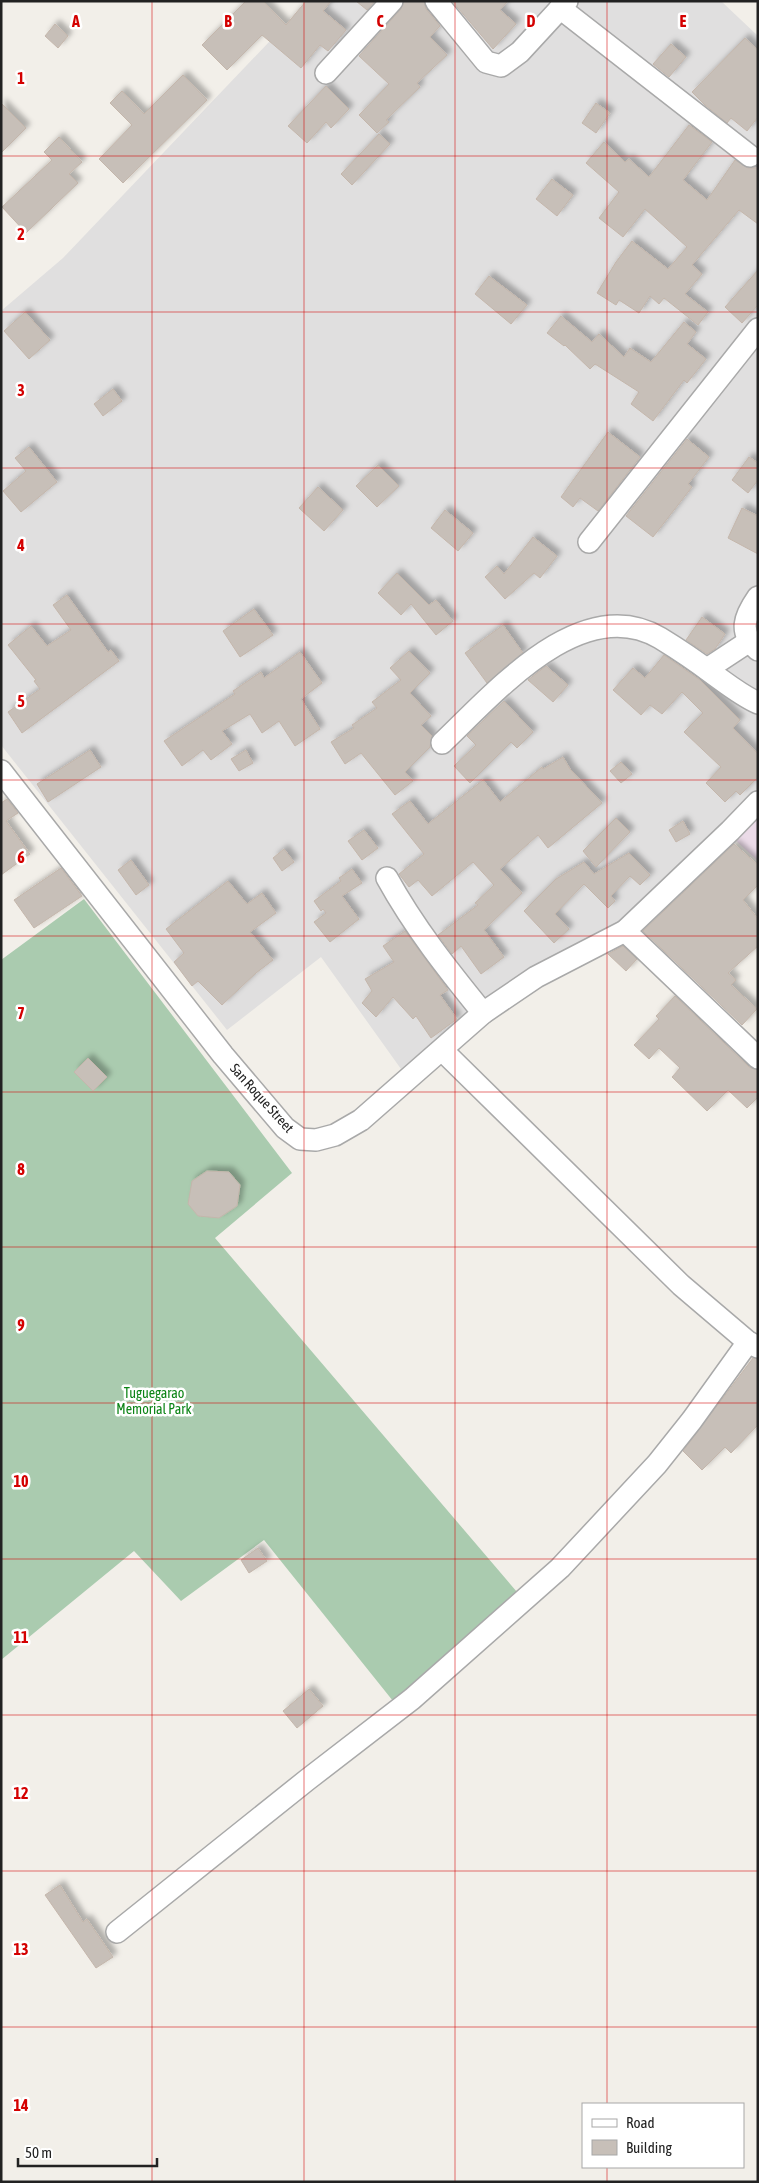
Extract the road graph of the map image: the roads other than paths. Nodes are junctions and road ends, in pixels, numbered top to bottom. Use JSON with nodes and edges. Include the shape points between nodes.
{"nodes":[{"id":1,"x":392,"y":1,"type":"edge"},
{"id":2,"x":436,"y":1,"type":"edge"},
{"id":3,"x":563,"y":5,"type":"edge"},
{"id":4,"x":326,"y":73,"type":"dead end"},
{"id":5,"x":750,"y":156,"type":"dead end"},
{"id":6,"x":758,"y":329,"type":"edge"},
{"id":7,"x":589,"y":542,"type":"dead end"},
{"id":8,"x":758,"y":598,"type":"edge"},
{"id":9,"x":753,"y":646,"type":"edge"},
{"id":10,"x":707,"y":669,"type":"junction"},
{"id":11,"x":758,"y":703,"type":"edge"},
{"id":12,"x":442,"y":743,"type":"dead end"},
{"id":13,"x":1,"y":771,"type":"edge"},
{"id":14,"x":758,"y":802,"type":"edge"},
{"id":15,"x":387,"y":878,"type":"dead end"},
{"id":16,"x":625,"y":930,"type":"junction"},
{"id":17,"x":483,"y":1013,"type":"junction"},
{"id":18,"x":442,"y":1050,"type":"junction"},
{"id":19,"x":758,"y":1058,"type":"edge"},
{"id":20,"x":753,"y":1344,"type":"edge"},
{"id":21,"x":118,"y":1932,"type":"dead end"}],
"edges":[{"from":1,"to":4,"type":"street"},
{"from":2,"to":3,"type":"street","via":[[486,62],[501,66],[520,52]]},
{"from":3,"to":5,"type":"street"},
{"from":6,"to":7,"type":"street"},
{"from":8,"to":9,"type":"street","via":[[747,613],[745,629]]},
{"from":9,"to":10,"type":"street"},
{"from":10,"to":11,"type":"street"},
{"from":10,"to":12,"type":"street","via":[[642,628],[615,625],[590,629],[536,658]]},
{"from":13,"to":18,"type":"street","name":"San Roque Street","via":[[223,1056],[285,1128],[300,1139],[316,1140],[335,1135],[361,1120]]},
{"from":14,"to":16,"type":"street","name":"San Roque Street"},
{"from":15,"to":17,"type":"street","via":[[429,947]]},
{"from":16,"to":17,"type":"street","name":"San Roque Street","via":[[536,977]]},
{"from":16,"to":19,"type":"street"},
{"from":17,"to":18,"type":"street","name":"San Roque Street"},
{"from":18,"to":20,"type":"street","via":[[681,1285]]},
{"from":20,"to":21,"type":"street","via":[[657,1464],[560,1568],[412,1699]]}]}
